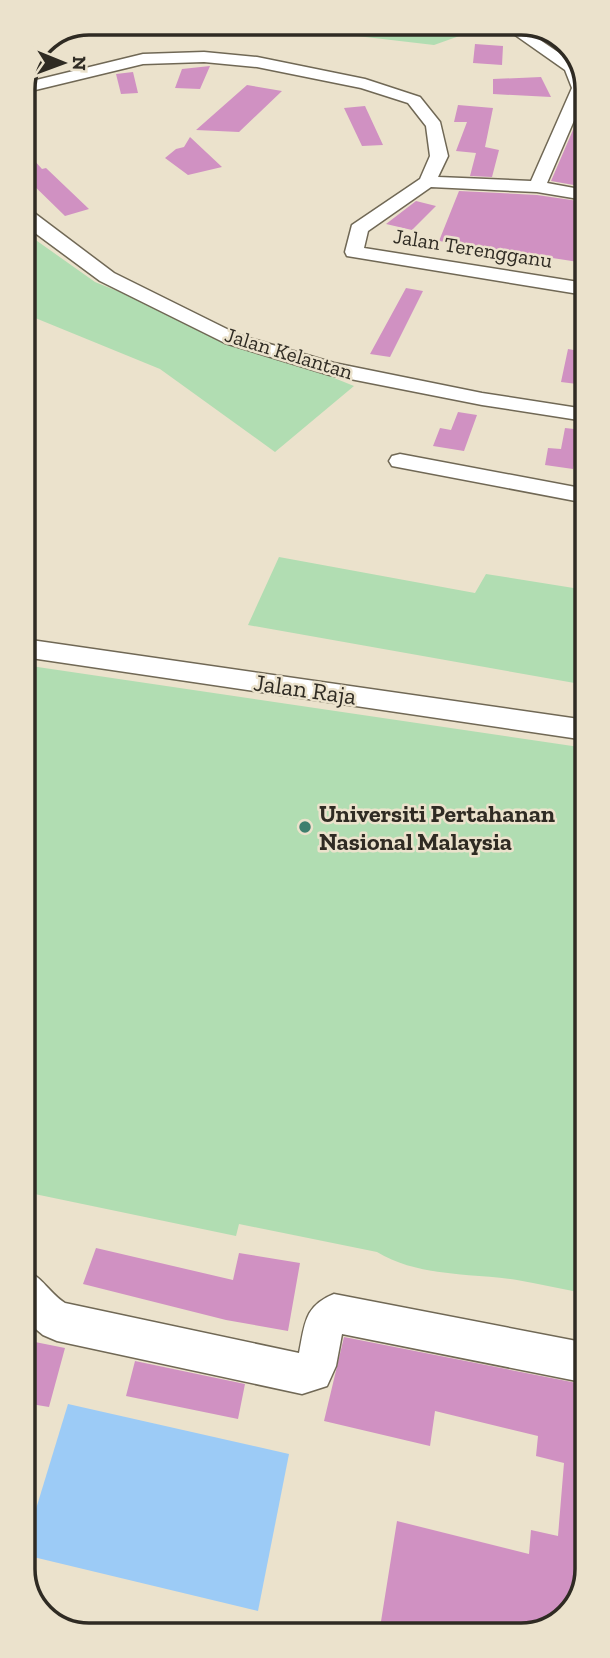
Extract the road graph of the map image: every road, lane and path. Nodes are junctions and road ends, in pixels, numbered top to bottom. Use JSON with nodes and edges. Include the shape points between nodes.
{"nodes":[{"id":1,"x":523,"y":35,"type":"edge"},
{"id":2,"x":570,"y":66,"type":"edge"},
{"id":3,"x":35,"y":84,"type":"edge"},
{"id":4,"x":575,"y":100,"type":"edge"},
{"id":5,"x":427,"y":182,"type":"junction"},
{"id":6,"x":537,"y":187,"type":"junction"},
{"id":7,"x":575,"y":193,"type":"edge"},
{"id":8,"x":35,"y":224,"type":"edge"},
{"id":9,"x":453,"y":257,"type":"dead end"},
{"id":10,"x":575,"y":274,"type":"edge"},
{"id":11,"x":575,"y":287,"type":"edge"},
{"id":12,"x":575,"y":413,"type":"edge"},
{"id":13,"x":400,"y":461,"type":"dead end"},
{"id":14,"x":575,"y":494,"type":"edge"},
{"id":15,"x":35,"y":650,"type":"edge"},
{"id":16,"x":575,"y":728,"type":"edge"},
{"id":17,"x":35,"y":1302,"type":"edge"},
{"id":18,"x":575,"y":1361,"type":"edge"}],
"edges":[{"from":1,"to":2,"type":"street"},
{"from":3,"to":5,"type":"street","via":[[143,59],[204,57],[257,62],[365,84],[414,100],[434,125],[439,156]]},
{"from":4,"to":6,"type":"street"},
{"from":5,"to":6,"type":"street"},
{"from":5,"to":11,"type":"street","name":"Jalan Terengganu","via":[[359,229],[354,252]]},
{"from":6,"to":7,"type":"street"},
{"from":8,"to":12,"type":"street","name":"Jalan Kelantan","via":[[107,278],[232,339],[330,369]]},
{"from":9,"to":10,"type":"street"},
{"from":13,"to":14,"type":"street"},
{"from":15,"to":16,"type":"street","name":"Jalan Raja"},
{"from":17,"to":18,"type":"street","via":[[57,1321],[302,1374],[313,1372],[325,1321],[334,1313]]}]}
